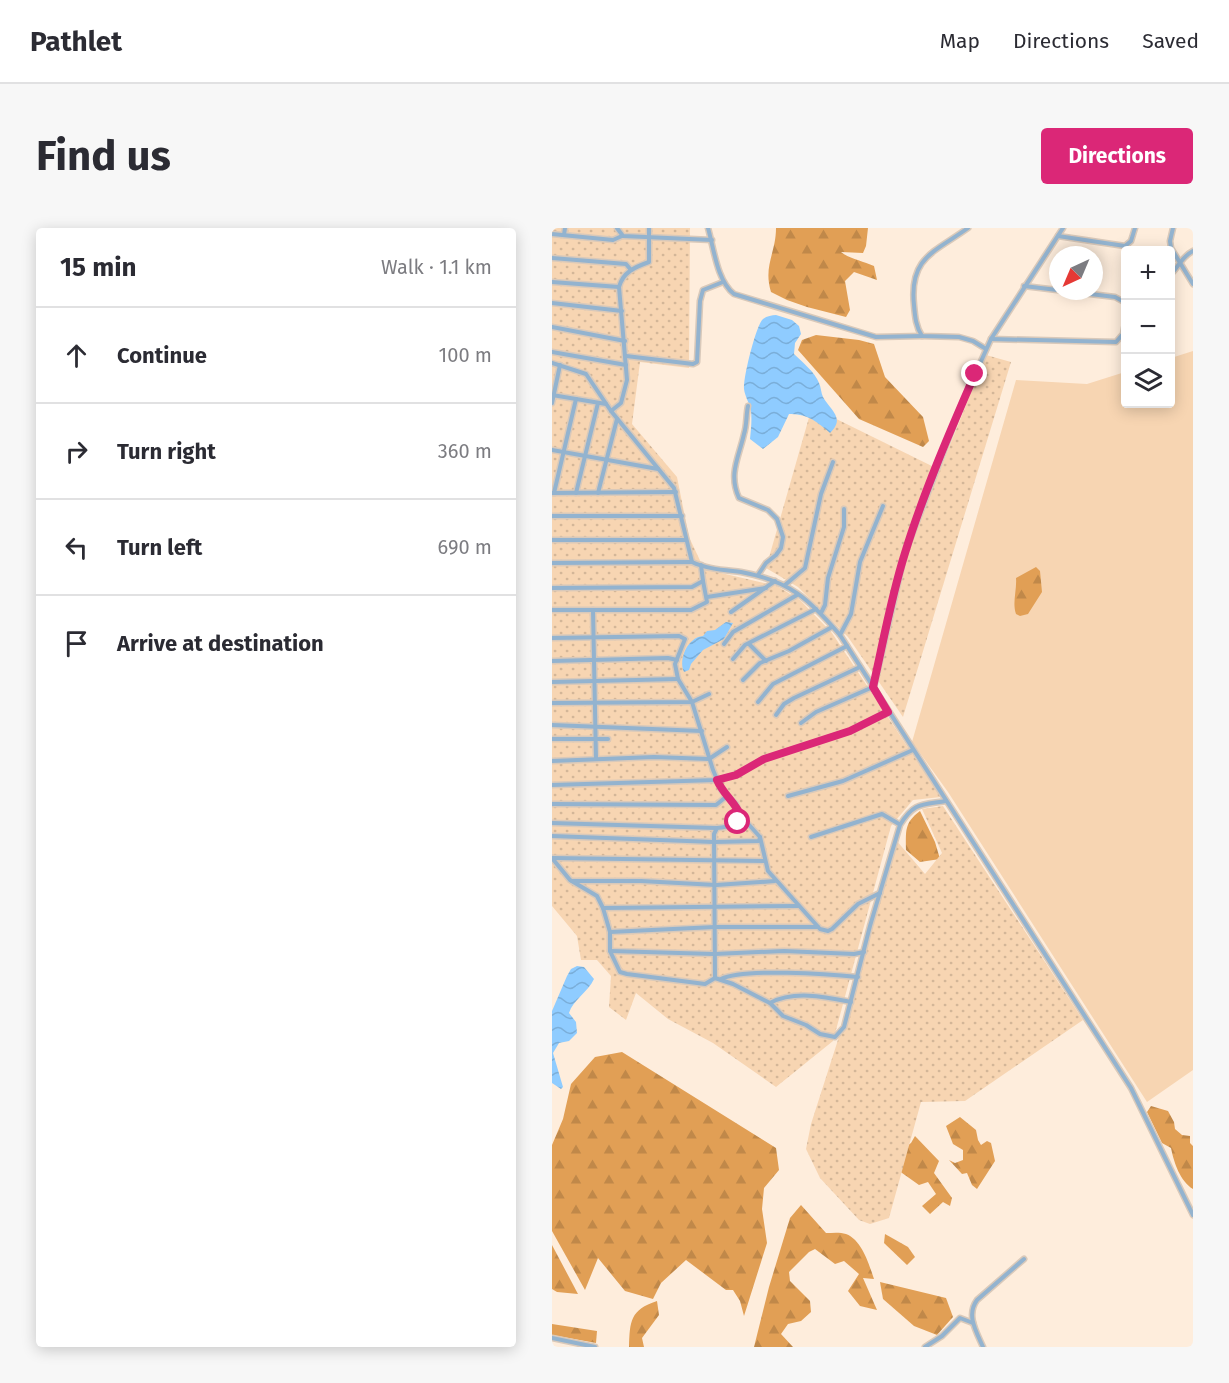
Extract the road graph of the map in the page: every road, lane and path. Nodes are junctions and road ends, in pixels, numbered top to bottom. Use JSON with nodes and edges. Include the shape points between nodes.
{"nodes":[{"id":1,"x":565,"y":228,"type":"edge"},
{"id":2,"x":617,"y":228,"type":"edge"},
{"id":3,"x":650,"y":228,"type":"edge"},
{"id":4,"x":708,"y":228,"type":"edge"},
{"id":5,"x":958,"y":228,"type":"edge"},
{"id":6,"x":968,"y":228,"type":"edge"},
{"id":7,"x":1063,"y":228,"type":"edge"},
{"id":8,"x":1135,"y":228,"type":"edge"},
{"id":9,"x":1179,"y":228,"type":"edge"},
{"id":10,"x":1173,"y":229,"type":"edge"},
{"id":11,"x":962,"y":232,"type":"junction"},
{"id":12,"x":552,"y":234,"type":"edge"},
{"id":13,"x":564,"y":235,"type":"junction"},
{"id":14,"x":623,"y":236,"type":"junction"},
{"id":15,"x":1058,"y":236,"type":"junction"},
{"id":16,"x":650,"y":237,"type":"junction"},
{"id":17,"x":712,"y":240,"type":"junction"},
{"id":18,"x":1193,"y":251,"type":"edge"},
{"id":19,"x":552,"y":258,"type":"edge"},
{"id":20,"x":1179,"y":262,"type":"junction"},
{"id":21,"x":631,"y":270,"type":"junction"},
{"id":22,"x":1175,"y":270,"type":"edge"},
{"id":23,"x":1193,"y":270,"type":"edge"},
{"id":24,"x":1187,"y":273,"type":"junction"},
{"id":25,"x":552,"y":282,"type":"edge"},
{"id":26,"x":723,"y":282,"type":"junction"},
{"id":27,"x":1193,"y":284,"type":"edge"},
{"id":28,"x":1024,"y":286,"type":"junction"},
{"id":29,"x":619,"y":287,"type":"junction"},
{"id":30,"x":1121,"y":301,"type":"edge"},
{"id":31,"x":552,"y":303,"type":"edge"},
{"id":32,"x":622,"y":311,"type":"junction"},
{"id":33,"x":552,"y":327,"type":"edge"},
{"id":34,"x":922,"y":336,"type":"junction"},
{"id":35,"x":1121,"y":336,"type":"edge"},
{"id":36,"x":991,"y":339,"type":"junction"},
{"id":37,"x":625,"y":341,"type":"junction"},
{"id":38,"x":986,"y":349,"type":"junction"},
{"id":39,"x":552,"y":352,"type":"edge"},
{"id":40,"x":626,"y":356,"type":"junction"},
{"id":41,"x":552,"y":363,"type":"edge"},
{"id":42,"x":560,"y":365,"type":"junction"},
{"id":43,"x":626,"y":365,"type":"junction"},
{"id":44,"x":553,"y":395,"type":"edge"},
{"id":45,"x":576,"y":399,"type":"junction"},
{"id":46,"x":552,"y":403,"type":"edge"},
{"id":47,"x":598,"y":403,"type":"junction"},
{"id":48,"x":607,"y":404,"type":"junction"},
{"id":49,"x":748,"y":406,"type":"dead end"},
{"id":50,"x":611,"y":411,"type":"junction"},
{"id":51,"x":617,"y":418,"type":"junction"},
{"id":52,"x":552,"y":450,"type":"edge"},
{"id":53,"x":563,"y":452,"type":"junction"},
{"id":54,"x":585,"y":456,"type":"junction"},
{"id":55,"x":607,"y":460,"type":"junction"},
{"id":56,"x":833,"y":462,"type":"dead end"},
{"id":57,"x":659,"y":469,"type":"junction"},
{"id":58,"x":677,"y":492,"type":"junction"},
{"id":59,"x":553,"y":493,"type":"edge"},
{"id":60,"x":576,"y":493,"type":"junction"},
{"id":61,"x":598,"y":493,"type":"junction"},
{"id":62,"x":883,"y":506,"type":"dead end"},
{"id":63,"x":844,"y":509,"type":"dead end"},
{"id":64,"x":552,"y":516,"type":"edge"},
{"id":65,"x":682,"y":516,"type":"junction"},
{"id":66,"x":552,"y":540,"type":"edge"},
{"id":67,"x":685,"y":540,"type":"junction"},
{"id":68,"x":692,"y":562,"type":"junction"},
{"id":69,"x":552,"y":563,"type":"edge"},
{"id":70,"x":701,"y":565,"type":"junction"},
{"id":71,"x":758,"y":575,"type":"junction"},
{"id":72,"x":703,"y":581,"type":"junction"},
{"id":73,"x":775,"y":581,"type":"junction"},
{"id":74,"x":785,"y":585,"type":"junction"},
{"id":75,"x":552,"y":588,"type":"edge"},
{"id":76,"x":766,"y":588,"type":"junction"},
{"id":77,"x":798,"y":594,"type":"junction"},
{"id":78,"x":707,"y":597,"type":"junction"},
{"id":79,"x":816,"y":609,"type":"junction"},
{"id":80,"x":552,"y":610,"type":"edge"},
{"id":81,"x":593,"y":610,"type":"junction"},
{"id":82,"x":731,"y":612,"type":"dead end"},
{"id":83,"x":821,"y":614,"type":"junction"},
{"id":84,"x":832,"y":627,"type":"junction"},
{"id":85,"x":840,"y":635,"type":"junction"},
{"id":86,"x":594,"y":637,"type":"junction"},
{"id":87,"x":552,"y":638,"type":"edge"},
{"id":88,"x":724,"y":644,"type":"dead end"},
{"id":89,"x":750,"y":644,"type":"junction"},
{"id":90,"x":847,"y":646,"type":"junction"},
{"id":91,"x":733,"y":659,"type":"dead end"},
{"id":92,"x":595,"y":660,"type":"junction"},
{"id":93,"x":677,"y":660,"type":"junction"},
{"id":94,"x":552,"y":661,"type":"edge"},
{"id":95,"x":766,"y":661,"type":"junction"},
{"id":96,"x":860,"y":667,"type":"junction"},
{"id":97,"x":678,"y":680,"type":"junction"},
{"id":98,"x":743,"y":680,"type":"dead end"},
{"id":99,"x":552,"y":682,"type":"edge"},
{"id":100,"x":595,"y":682,"type":"junction"},
{"id":101,"x":873,"y":687,"type":"junction"},
{"id":102,"x":709,"y":694,"type":"dead end"},
{"id":103,"x":552,"y":702,"type":"edge"},
{"id":104,"x":692,"y":702,"type":"junction"},
{"id":105,"x":758,"y":702,"type":"dead end"},
{"id":106,"x":596,"y":703,"type":"junction"},
{"id":107,"x":888,"y":712,"type":"junction"},
{"id":108,"x":776,"y":715,"type":"dead end"},
{"id":109,"x":801,"y":723,"type":"dead end"},
{"id":110,"x":552,"y":725,"type":"edge"},
{"id":111,"x":596,"y":726,"type":"junction"},
{"id":112,"x":702,"y":731,"type":"junction"},
{"id":113,"x":552,"y":739,"type":"edge"},
{"id":114,"x":596,"y":739,"type":"junction"},
{"id":115,"x":608,"y":739,"type":"dead end"},
{"id":116,"x":727,"y":747,"type":"dead end"},
{"id":117,"x":914,"y":750,"type":"junction"},
{"id":118,"x":596,"y":759,"type":"junction"},
{"id":119,"x":709,"y":759,"type":"junction"},
{"id":120,"x":552,"y":761,"type":"edge"},
{"id":121,"x":717,"y":780,"type":"junction"},
{"id":122,"x":552,"y":785,"type":"edge"},
{"id":123,"x":727,"y":796,"type":"junction"},
{"id":124,"x":788,"y":796,"type":"dead end"},
{"id":125,"x":946,"y":801,"type":"junction"},
{"id":126,"x":552,"y":804,"type":"edge"},
{"id":127,"x":741,"y":816,"type":"junction"},
{"id":128,"x":552,"y":823,"type":"edge"},
{"id":129,"x":900,"y":825,"type":"junction"},
{"id":130,"x":717,"y":828,"type":"junction"},
{"id":131,"x":552,"y":836,"type":"edge"},
{"id":132,"x":760,"y":837,"type":"junction"},
{"id":133,"x":811,"y":837,"type":"dead end"},
{"id":134,"x":714,"y":842,"type":"junction"},
{"id":135,"x":715,"y":861,"type":"junction"},
{"id":136,"x":765,"y":861,"type":"junction"},
{"id":137,"x":570,"y":880,"type":"junction"},
{"id":138,"x":775,"y":881,"type":"junction"},
{"id":139,"x":716,"y":885,"type":"junction"},
{"id":140,"x":880,"y":893,"type":"junction"},
{"id":141,"x":715,"y":906,"type":"junction"},
{"id":142,"x":798,"y":906,"type":"junction"},
{"id":143,"x":603,"y":908,"type":"junction"},
{"id":144,"x":715,"y":927,"type":"junction"},
{"id":145,"x":818,"y":927,"type":"junction"},
{"id":146,"x":610,"y":932,"type":"junction"},
{"id":147,"x":610,"y":951,"type":"junction"},
{"id":148,"x":864,"y":952,"type":"junction"},
{"id":149,"x":714,"y":954,"type":"junction"},
{"id":150,"x":858,"y":976,"type":"junction"},
{"id":151,"x":715,"y":978,"type":"junction"},
{"id":152,"x":720,"y":980,"type":"junction"},
{"id":153,"x":852,"y":1002,"type":"junction"},
{"id":154,"x":770,"y":1003,"type":"junction"},
{"id":155,"x":1193,"y":1215,"type":"edge"},
{"id":156,"x":1024,"y":1259,"type":"dead end"},
{"id":157,"x":973,"y":1323,"type":"junction"},
{"id":158,"x":552,"y":1338,"type":"edge"},
{"id":159,"x":595,"y":1347,"type":"edge"},
{"id":160,"x":925,"y":1347,"type":"edge"},
{"id":161,"x":983,"y":1347,"type":"edge"}],
"edges":[{"from":1,"to":13,"type":"street"},
{"from":2,"to":14,"type":"street"},
{"from":3,"to":16,"type":"street"},
{"from":4,"to":17,"type":"street"},
{"from":5,"to":11,"type":"street"},
{"from":6,"to":11,"type":"street"},
{"from":7,"to":15,"type":"street"},
{"from":8,"to":15,"type":"street","via":[[1125,246]]},
{"from":9,"to":10,"type":"street"},
{"from":10,"to":20,"type":"street","via":[[1171,248]]},
{"from":11,"to":34,"type":"street","via":[[924,259],[915,273],[915,319]]},
{"from":12,"to":13,"type":"street"},
{"from":13,"to":14,"type":"street","via":[[613,240]]},
{"from":14,"to":16,"type":"street"},
{"from":15,"to":28,"type":"street"},
{"from":16,"to":17,"type":"street"},
{"from":16,"to":21,"type":"street","via":[[649,262]]},
{"from":17,"to":26,"type":"street"},
{"from":18,"to":20,"type":"street"},
{"from":19,"to":21,"type":"street","via":[[626,264]]},
{"from":20,"to":22,"type":"street"},
{"from":20,"to":24,"type":"street"},
{"from":21,"to":29,"type":"street","via":[[621,278]]},
{"from":23,"to":24,"type":"street"},
{"from":24,"to":27,"type":"street"},
{"from":25,"to":29,"type":"street"},
{"from":26,"to":34,"type":"street","via":[[734,294],[876,337]]},
{"from":26,"to":40,"type":"street","via":[[702,292],[697,362]]},
{"from":28,"to":30,"type":"street"},
{"from":28,"to":36,"type":"street"},
{"from":29,"to":32,"type":"street"},
{"from":31,"to":32,"type":"street"},
{"from":32,"to":37,"type":"street"},
{"from":33,"to":37,"type":"street"},
{"from":34,"to":38,"type":"street","via":[[960,337]]},
{"from":35,"to":36,"type":"street","via":[[1116,342]]},
{"from":36,"to":38,"type":"street"},
{"from":37,"to":40,"type":"street"},
{"from":38,"to":101,"type":"street","via":[[905,553]]},
{"from":39,"to":43,"type":"street"},
{"from":40,"to":43,"type":"street"},
{"from":41,"to":42,"type":"street"},
{"from":42,"to":44,"type":"street"},
{"from":42,"to":48,"type":"street","via":[[586,374]]},
{"from":43,"to":50,"type":"street","via":[[625,393]]},
{"from":44,"to":45,"type":"street"},
{"from":44,"to":46,"type":"street"},
{"from":45,"to":47,"type":"street"},
{"from":45,"to":53,"type":"street"},
{"from":47,"to":48,"type":"street"},
{"from":47,"to":54,"type":"street"},
{"from":48,"to":50,"type":"street"},
{"from":49,"to":71,"type":"street","via":[[745,431],[735,459],[735,489],[739,498],[768,510],[777,519],[783,537],[781,548]]},
{"from":50,"to":51,"type":"street"},
{"from":51,"to":55,"type":"street"},
{"from":51,"to":57,"type":"street"},
{"from":52,"to":53,"type":"street"},
{"from":53,"to":54,"type":"street"},
{"from":53,"to":59,"type":"street"},
{"from":54,"to":55,"type":"street"},
{"from":54,"to":60,"type":"street"},
{"from":55,"to":57,"type":"street"},
{"from":55,"to":61,"type":"street"},
{"from":56,"to":74,"type":"street","via":[[821,494],[805,568]]},
{"from":57,"to":58,"type":"street"},
{"from":58,"to":61,"type":"street"},
{"from":58,"to":65,"type":"street"},
{"from":59,"to":60,"type":"street"},
{"from":60,"to":61,"type":"street"},
{"from":62,"to":85,"type":"street","via":[[860,562],[851,614]]},
{"from":63,"to":83,"type":"street","via":[[844,527]]},
{"from":64,"to":65,"type":"street"},
{"from":65,"to":67,"type":"street"},
{"from":66,"to":67,"type":"street"},
{"from":67,"to":68,"type":"street"},
{"from":68,"to":69,"type":"street"},
{"from":68,"to":70,"type":"street"},
{"from":70,"to":71,"type":"street"},
{"from":70,"to":72,"type":"street"},
{"from":71,"to":73,"type":"street"},
{"from":72,"to":75,"type":"street","via":[[692,587]]},
{"from":72,"to":78,"type":"street"},
{"from":73,"to":74,"type":"street"},
{"from":73,"to":76,"type":"street"},
{"from":74,"to":77,"type":"street"},
{"from":76,"to":78,"type":"street"},
{"from":76,"to":82,"type":"street"},
{"from":77,"to":79,"type":"street"},
{"from":77,"to":88,"type":"street","via":[[733,632]]},
{"from":78,"to":81,"type":"street","via":[[707,602],[691,610]]},
{"from":79,"to":83,"type":"street"},
{"from":79,"to":89,"type":"street"},
{"from":80,"to":81,"type":"street"},
{"from":81,"to":86,"type":"street"},
{"from":83,"to":84,"type":"street"},
{"from":84,"to":85,"type":"street"},
{"from":84,"to":95,"type":"street"},
{"from":85,"to":90,"type":"street"},
{"from":86,"to":87,"type":"street"},
{"from":86,"to":92,"type":"street"},
{"from":86,"to":93,"type":"street","via":[[679,636],[685,639]]},
{"from":89,"to":91,"type":"street"},
{"from":89,"to":95,"type":"street"},
{"from":90,"to":96,"type":"street"},
{"from":90,"to":105,"type":"street","via":[[773,684]]},
{"from":92,"to":93,"type":"street"},
{"from":92,"to":94,"type":"street"},
{"from":92,"to":100,"type":"street"},
{"from":93,"to":97,"type":"street"},
{"from":95,"to":98,"type":"street"},
{"from":96,"to":101,"type":"street"},
{"from":96,"to":108,"type":"street","via":[[794,698]]},
{"from":97,"to":100,"type":"street"},
{"from":97,"to":104,"type":"street"},
{"from":99,"to":100,"type":"street"},
{"from":100,"to":106,"type":"street"},
{"from":101,"to":107,"type":"street"},
{"from":101,"to":109,"type":"street","via":[[816,712]]},
{"from":102,"to":104,"type":"street"},
{"from":103,"to":106,"type":"street"},
{"from":104,"to":106,"type":"street"},
{"from":104,"to":112,"type":"street"},
{"from":106,"to":111,"type":"street"},
{"from":107,"to":117,"type":"street"},
{"from":107,"to":121,"type":"street","via":[[850,731],[764,759],[736,775]]},
{"from":110,"to":111,"type":"street"},
{"from":111,"to":112,"type":"street"},
{"from":111,"to":114,"type":"street"},
{"from":112,"to":119,"type":"street"},
{"from":113,"to":114,"type":"street"},
{"from":114,"to":115,"type":"street"},
{"from":114,"to":118,"type":"street"},
{"from":116,"to":119,"type":"street"},
{"from":117,"to":124,"type":"street","via":[[843,781]]},
{"from":117,"to":125,"type":"street"},
{"from":118,"to":119,"type":"street"},
{"from":118,"to":120,"type":"street"},
{"from":119,"to":121,"type":"street"},
{"from":121,"to":122,"type":"street"},
{"from":121,"to":123,"type":"street"},
{"from":123,"to":126,"type":"street","via":[[716,805]]},
{"from":123,"to":127,"type":"street"},
{"from":125,"to":129,"type":"street","via":[[916,806],[907,812]]},
{"from":125,"to":155,"type":"street","via":[[1131,1088]]},
{"from":127,"to":130,"type":"street","via":[[729,827]]},
{"from":127,"to":132,"type":"street"},
{"from":128,"to":130,"type":"street"},
{"from":129,"to":133,"type":"street","via":[[882,814]]},
{"from":129,"to":140,"type":"street"},
{"from":130,"to":134,"type":"street"},
{"from":131,"to":134,"type":"street"},
{"from":132,"to":134,"type":"street","via":[[754,842]]},
{"from":132,"to":136,"type":"street"},
{"from":134,"to":135,"type":"street"},
{"from":135,"to":136,"type":"street"},
{"from":135,"to":137,"type":"street","via":[[552,858]]},
{"from":135,"to":139,"type":"street"},
{"from":136,"to":138,"type":"street"},
{"from":137,"to":139,"type":"street"},
{"from":137,"to":143,"type":"street","via":[[597,896]]},
{"from":138,"to":139,"type":"street"},
{"from":138,"to":142,"type":"street"},
{"from":139,"to":141,"type":"street"},
{"from":140,"to":145,"type":"street","via":[[858,904],[831,929]]},
{"from":140,"to":148,"type":"street"},
{"from":141,"to":142,"type":"street"},
{"from":141,"to":143,"type":"street"},
{"from":141,"to":144,"type":"street"},
{"from":142,"to":145,"type":"street"},
{"from":143,"to":146,"type":"street"},
{"from":144,"to":145,"type":"street"},
{"from":144,"to":146,"type":"street"},
{"from":144,"to":149,"type":"street"},
{"from":146,"to":147,"type":"street"},
{"from":147,"to":149,"type":"street"},
{"from":147,"to":151,"type":"street","via":[[618,970],[627,974],[705,984]]},
{"from":148,"to":149,"type":"street"},
{"from":148,"to":150,"type":"street"},
{"from":149,"to":151,"type":"street"},
{"from":150,"to":152,"type":"street","via":[[743,974]]},
{"from":150,"to":153,"type":"street"},
{"from":151,"to":152,"type":"street"},
{"from":152,"to":154,"type":"street"},
{"from":153,"to":154,"type":"street","via":[[795,996]]},
{"from":153,"to":154,"type":"street","via":[[844,1027],[835,1037],[783,1016]]},
{"from":156,"to":157,"type":"street","via":[[977,1300],[971,1312]]},
{"from":157,"to":160,"type":"street","via":[[960,1318]]},
{"from":157,"to":161,"type":"street"},
{"from":158,"to":159,"type":"street"}]}
